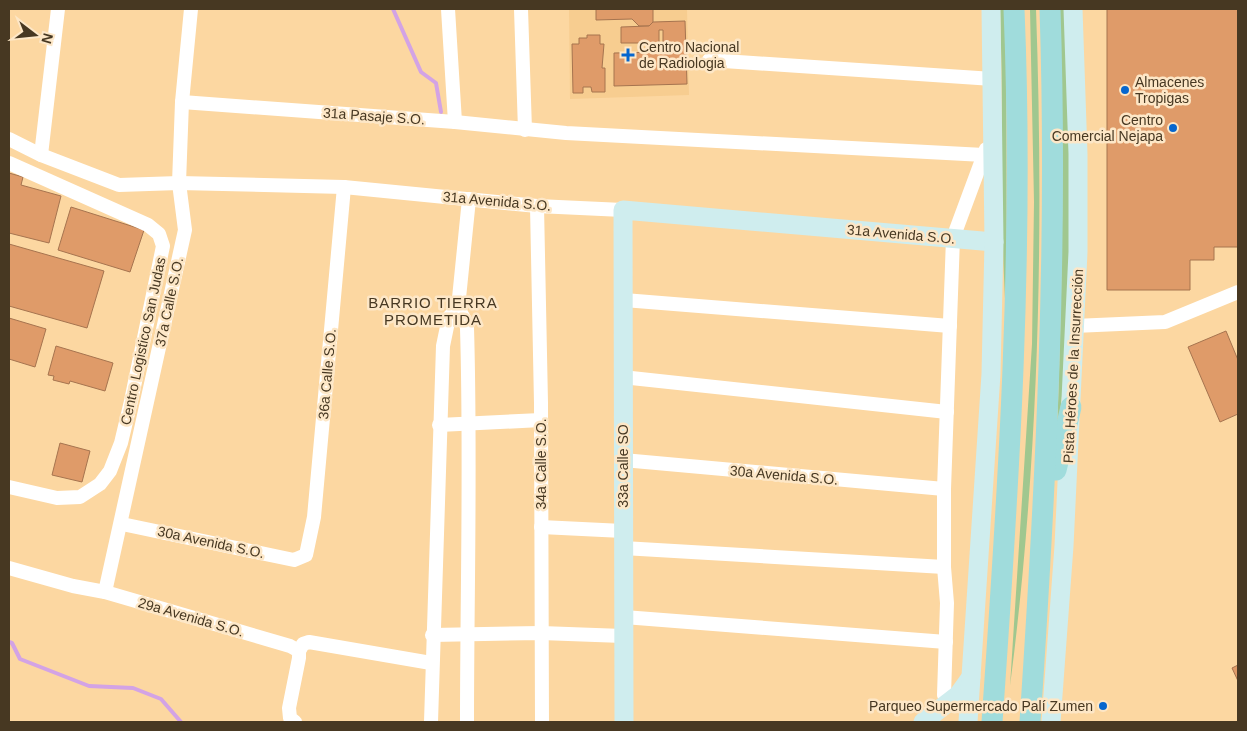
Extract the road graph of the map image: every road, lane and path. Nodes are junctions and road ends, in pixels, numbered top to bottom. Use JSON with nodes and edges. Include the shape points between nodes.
{"nodes":[{"id":1,"x":58,"y":9,"type":"edge"},
{"id":2,"x":191,"y":9,"type":"edge"},
{"id":3,"x":448,"y":9,"type":"edge"},
{"id":4,"x":521,"y":9,"type":"edge"},
{"id":5,"x":990,"y":9,"type":"edge"},
{"id":6,"x":1014,"y":9,"type":"edge"},
{"id":7,"x":1050,"y":9,"type":"edge"},
{"id":8,"x":1073,"y":9,"type":"edge"},
{"id":9,"x":709,"y":60,"type":"dead end"},
{"id":10,"x":993,"y":79,"type":"junction"},
{"id":11,"x":182,"y":102,"type":"junction"},
{"id":12,"x":455,"y":122,"type":"junction"},
{"id":13,"x":525,"y":130,"type":"junction"},
{"id":14,"x":993,"y":134,"type":"junction"},
{"id":15,"x":9,"y":139,"type":"edge"},
{"id":16,"x":41,"y":155,"type":"junction"},
{"id":17,"x":984,"y":155,"type":"junction"},
{"id":18,"x":9,"y":164,"type":"edge"},
{"id":19,"x":179,"y":183,"type":"junction"},
{"id":20,"x":344,"y":187,"type":"junction"},
{"id":21,"x":469,"y":199,"type":"junction"},
{"id":22,"x":536,"y":206,"type":"junction"},
{"id":23,"x":624,"y":210,"type":"junction"},
{"id":24,"x":953,"y":238,"type":"junction"},
{"id":25,"x":994,"y":242,"type":"junction"},
{"id":26,"x":993,"y":286,"type":"junction"},
{"id":27,"x":1238,"y":292,"type":"edge"},
{"id":28,"x":624,"y":300,"type":"junction"},
{"id":29,"x":458,"y":308,"type":"junction"},
{"id":30,"x":950,"y":326,"type":"junction"},
{"id":31,"x":1074,"y":326,"type":"junction"},
{"id":32,"x":622,"y":377,"type":"junction"},
{"id":33,"x":1071,"y":407,"type":"junction"},
{"id":34,"x":947,"y":412,"type":"junction"},
{"id":35,"x":541,"y":420,"type":"junction"},
{"id":36,"x":470,"y":422,"type":"junction"},
{"id":37,"x":439,"y":425,"type":"junction"},
{"id":38,"x":623,"y":460,"type":"junction"},
{"id":39,"x":9,"y":487,"type":"edge"},
{"id":40,"x":944,"y":489,"type":"junction"},
{"id":41,"x":122,"y":524,"type":"junction"},
{"id":42,"x":541,"y":527,"type":"junction"},
{"id":43,"x":623,"y":540,"type":"junction"},
{"id":44,"x":301,"y":559,"type":"joint"},
{"id":45,"x":1003,"y":563,"type":"junction"},
{"id":46,"x":944,"y":567,"type":"junction"},
{"id":47,"x":9,"y":568,"type":"edge"},
{"id":48,"x":105,"y":592,"type":"junction"},
{"id":49,"x":624,"y":617,"type":"junction"},
{"id":50,"x":541,"y":633,"type":"junction"},
{"id":51,"x":467,"y":634,"type":"junction"},
{"id":52,"x":432,"y":635,"type":"junction"},
{"id":53,"x":623,"y":636,"type":"junction"},
{"id":54,"x":1035,"y":639,"type":"junction"},
{"id":55,"x":946,"y":642,"type":"junction"},
{"id":56,"x":299,"y":651,"type":"junction"},
{"id":57,"x":431,"y":663,"type":"junction"},
{"id":58,"x":971,"y":677,"type":"junction"},
{"id":59,"x":948,"y":704,"type":"junction"},
{"id":60,"x":926,"y":721,"type":"edge"},
{"id":61,"x":295,"y":722,"type":"edge"},
{"id":62,"x":431,"y":722,"type":"edge"},
{"id":63,"x":467,"y":722,"type":"edge"},
{"id":64,"x":542,"y":722,"type":"edge"},
{"id":65,"x":624,"y":722,"type":"edge"},
{"id":66,"x":968,"y":722,"type":"edge"},
{"id":67,"x":992,"y":722,"type":"edge"},
{"id":68,"x":1030,"y":722,"type":"edge"},
{"id":69,"x":1051,"y":722,"type":"edge"}],
"edges":[{"from":1,"to":16,"type":"street"},
{"from":2,"to":11,"type":"street","name":"37a Calle S.O."},
{"from":3,"to":12,"type":"street"},
{"from":4,"to":13,"type":"street"},
{"from":5,"to":10,"type":"street"},
{"from":6,"to":45,"type":"main road","via":[[1018,86],[1018,239]]},
{"from":7,"to":54,"type":"main road","name":"Pista Héroes de la Insurrección","via":[[1054,168],[1052,285]]},
{"from":8,"to":31,"type":"street","name":"Pista Héroes de la Insurrección","via":[[1078,154]]},
{"from":9,"to":10,"type":"street"},
{"from":10,"to":14,"type":"street"},
{"from":11,"to":12,"type":"street","name":"31a Pasaje S.O."},
{"from":11,"to":19,"type":"street","name":"37a Calle S.O."},
{"from":12,"to":13,"type":"street","name":"31a Pasaje S.O."},
{"from":13,"to":17,"type":"street","name":"31a Pasaje S.O."},
{"from":14,"to":17,"type":"street"},
{"from":14,"to":25,"type":"street"},
{"from":15,"to":16,"type":"street","name":"31a Avenida S.O."},
{"from":16,"to":19,"type":"street","name":"31a Avenida S.O.","via":[[119,185]]},
{"from":17,"to":24,"type":"street"},
{"from":18,"to":39,"type":"street","name":"Centro Logistico San Judas","via":[[148,225],[159,234],[163,246],[121,443],[110,471],[100,484],[80,497],[57,498]]},
{"from":19,"to":20,"type":"street","name":"31a Avenida S.O."},
{"from":19,"to":41,"type":"street","name":"37a Calle S.O.","via":[[184,230]]},
{"from":20,"to":21,"type":"street","name":"31a Avenida S.O."},
{"from":20,"to":44,"type":"street","name":"36a Calle S.O.","via":[[314,517],[306,555]]},
{"from":21,"to":22,"type":"street","name":"31a Avenida S.O."},
{"from":21,"to":29,"type":"street"},
{"from":22,"to":23,"type":"street","name":"31a Avenida S.O."},
{"from":22,"to":35,"type":"street","name":"34a Calle S.O."},
{"from":23,"to":24,"type":"street","name":"31a Avenida S.O."},
{"from":23,"to":28,"type":"street","name":"33a Calle SO"},
{"from":24,"to":25,"type":"street","name":"31a Avenida S.O."},
{"from":24,"to":30,"type":"street"},
{"from":25,"to":26,"type":"street"},
{"from":26,"to":45,"type":"street","via":[[1005,383]]},
{"from":26,"to":58,"type":"street","via":[[991,374]]},
{"from":27,"to":31,"type":"street","via":[[1165,322]]},
{"from":28,"to":30,"type":"street"},
{"from":28,"to":32,"type":"street","name":"33a Calle SO"},
{"from":29,"to":36,"type":"street","via":[[467,328]]},
{"from":29,"to":37,"type":"street","via":[[449,317],[444,336]]},
{"from":30,"to":34,"type":"street"},
{"from":31,"to":33,"type":"street","name":"Pista Héroes de la Insurrección"},
{"from":32,"to":34,"type":"street"},
{"from":32,"to":38,"type":"street","name":"33a Calle SO"},
{"from":33,"to":54,"type":"main road","via":[[1057,464],[1051,546]]},
{"from":33,"to":69,"type":"street","name":"Pista Héroes de la Insurrección"},
{"from":34,"to":40,"type":"street"},
{"from":35,"to":36,"type":"street"},
{"from":35,"to":42,"type":"street","name":"34a Calle S.O."},
{"from":36,"to":37,"type":"street"},
{"from":36,"to":51,"type":"street"},
{"from":37,"to":52,"type":"street"},
{"from":38,"to":40,"type":"street","name":"30a Avenida S.O."},
{"from":38,"to":43,"type":"street","name":"33a Calle SO"},
{"from":40,"to":46,"type":"street"},
{"from":41,"to":44,"type":"street","name":"30a Avenida S.O."},
{"from":41,"to":48,"type":"street","name":"37a Calle S.O."},
{"from":42,"to":43,"type":"street"},
{"from":42,"to":50,"type":"street","name":"34a Calle S.O."},
{"from":43,"to":46,"type":"street"},
{"from":43,"to":49,"type":"street","name":"33a Calle SO"},
{"from":45,"to":67,"type":"main road"},
{"from":46,"to":55,"type":"street"},
{"from":47,"to":48,"type":"street","name":"29a Avenida S.O."},
{"from":48,"to":56,"type":"street","name":"29a Avenida S.O."},
{"from":49,"to":53,"type":"street","name":"33a Calle SO"},
{"from":49,"to":55,"type":"street"},
{"from":50,"to":51,"type":"street"},
{"from":50,"to":53,"type":"street"},
{"from":50,"to":64,"type":"street","name":"34a Calle S.O."},
{"from":51,"to":52,"type":"street"},
{"from":51,"to":63,"type":"street"},
{"from":52,"to":57,"type":"street"},
{"from":53,"to":65,"type":"street","name":"33a Calle SO"},
{"from":54,"to":68,"type":"main road","name":"Pista Héroes de la Insurrección"},
{"from":55,"to":59,"type":"street","via":[[944,695]]},
{"from":56,"to":57,"type":"street","via":[[303,644],[309,642]]},
{"from":56,"to":61,"type":"street","via":[[289,708],[290,718]]},
{"from":57,"to":62,"type":"street"},
{"from":58,"to":59,"type":"street"},
{"from":58,"to":66,"type":"street"},
{"from":59,"to":60,"type":"street"}]}
